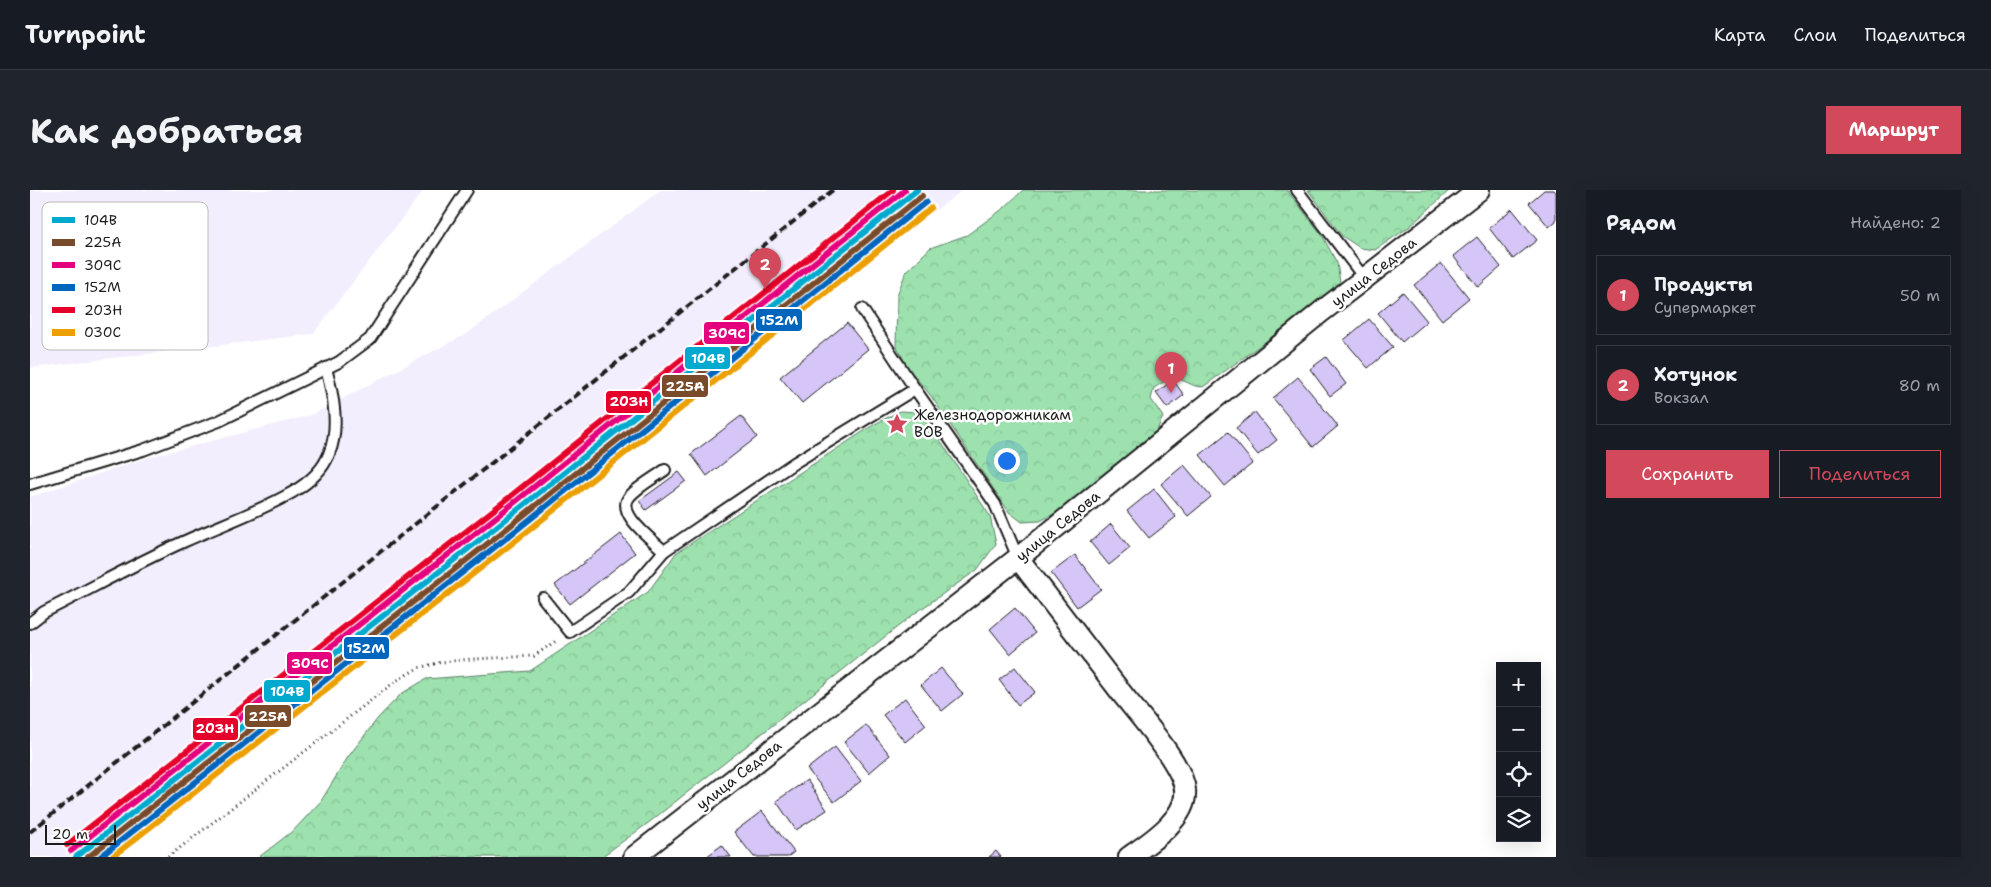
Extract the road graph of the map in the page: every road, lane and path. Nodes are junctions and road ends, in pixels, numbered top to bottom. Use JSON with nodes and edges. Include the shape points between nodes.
{"nodes":[{"id":1,"x":467,"y":190,"type":"edge"},
{"id":2,"x":1298,"y":190,"type":"edge"},
{"id":3,"x":1479,"y":190,"type":"edge"},
{"id":4,"x":1364,"y":279,"type":"junction"},
{"id":5,"x":862,"y":309,"type":"dead end"},
{"id":6,"x":326,"y":368,"type":"junction"},
{"id":7,"x":915,"y":389,"type":"junction"},
{"id":8,"x":665,"y":470,"type":"dead end"},
{"id":9,"x":30,"y":484,"type":"edge"},
{"id":10,"x":664,"y":551,"type":"junction"},
{"id":11,"x":1018,"y":558,"type":"junction"},
{"id":12,"x":543,"y":598,"type":"dead end"},
{"id":13,"x":30,"y":622,"type":"edge"},
{"id":14,"x":570,"y":632,"type":"junction"},
{"id":15,"x":168,"y":857,"type":"edge"},
{"id":16,"x":634,"y":857,"type":"edge"},
{"id":17,"x":1129,"y":857,"type":"edge"}],
"edges":[{"from":1,"to":6,"type":"lane","via":[[370,339]]},
{"from":2,"to":4,"type":"lane"},
{"from":3,"to":4,"type":"street","name":"улица Седова"},
{"from":4,"to":11,"type":"street","name":"улица Седова"},
{"from":5,"to":7,"type":"lane"},
{"from":6,"to":9,"type":"lane","via":[[218,420],[143,450]]},
{"from":6,"to":13,"type":"lane","via":[[334,394],[335,423],[329,454],[316,475],[294,492],[182,542]]},
{"from":7,"to":10,"type":"lane","via":[[794,463]]},
{"from":7,"to":11,"type":"lane","via":[[995,504]]},
{"from":8,"to":10,"type":"lane","via":[[629,496],[625,506],[628,516]]},
{"from":10,"to":14,"type":"lane","via":[[628,592]]},
{"from":11,"to":16,"type":"street","name":"улица Седова"},
{"from":11,"to":17,"type":"street","via":[[1178,769],[1185,790],[1182,807],[1174,821]]},
{"from":12,"to":14,"type":"lane"},
{"from":14,"to":15,"type":"path","via":[[534,656],[472,659],[418,668]]}]}
